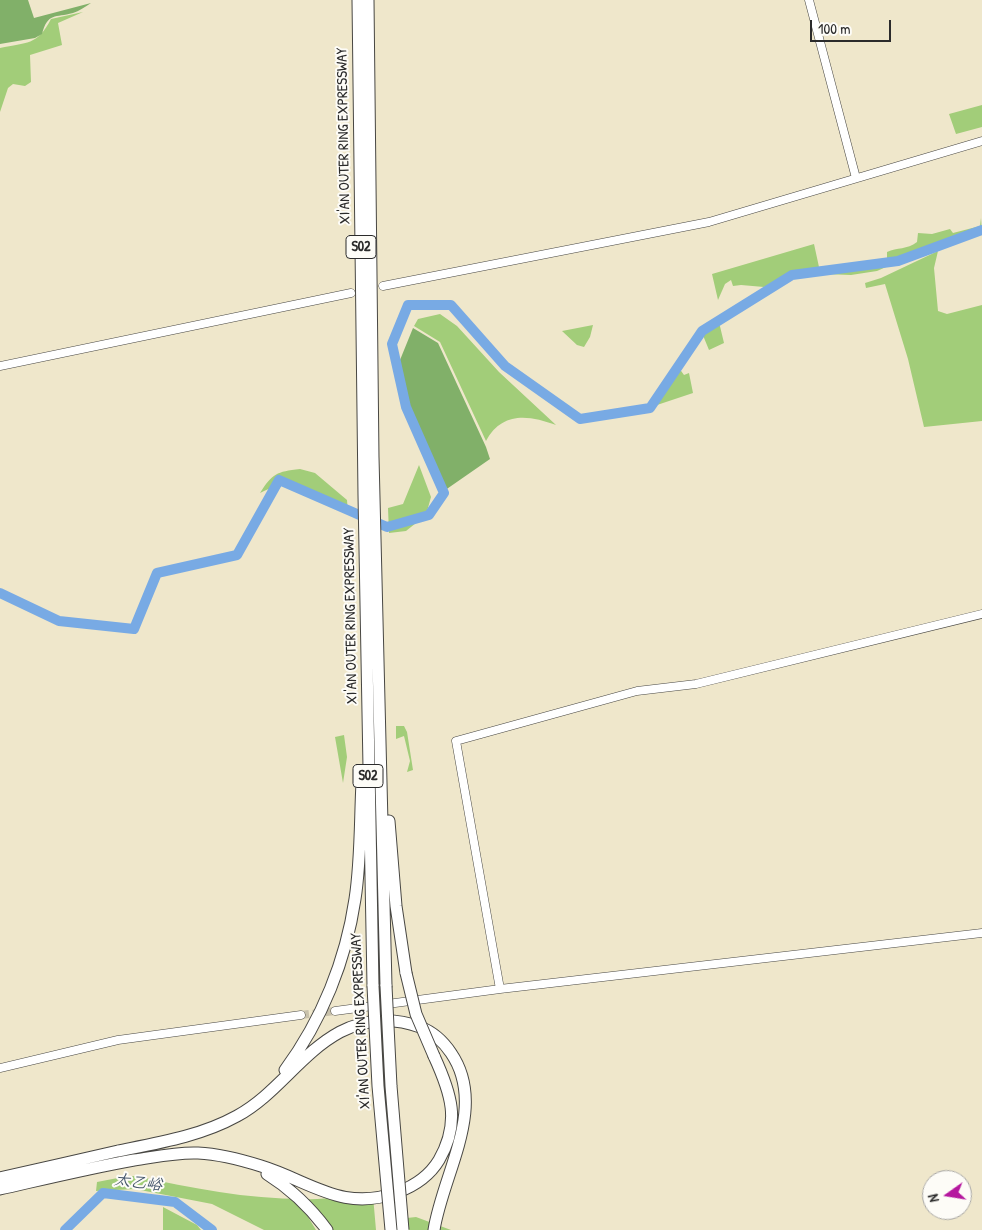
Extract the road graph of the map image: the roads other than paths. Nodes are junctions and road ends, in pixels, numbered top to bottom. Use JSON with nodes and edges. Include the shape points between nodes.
{"nodes":[{"id":1,"x":358,"y":0,"type":"edge"},
{"id":2,"x":368,"y":0,"type":"edge"},
{"id":3,"x":809,"y":0,"type":"edge"},
{"id":4,"x":982,"y":141,"type":"edge"},
{"id":5,"x":856,"y":178,"type":"junction"},
{"id":6,"x":383,"y":286,"type":"dead end"},
{"id":7,"x":351,"y":293,"type":"dead end"},
{"id":8,"x":0,"y":366,"type":"edge"},
{"id":9,"x":369,"y":495,"type":"junction"},
{"id":10,"x":982,"y":614,"type":"edge"},
{"id":11,"x":372,"y":662,"type":"junction"},
{"id":12,"x":982,"y":933,"type":"edge"},
{"id":13,"x":500,"y":989,"type":"junction"},
{"id":14,"x":335,"y":1011,"type":"tunnel mouth"},
{"id":15,"x":301,"y":1015,"type":"tunnel mouth"},
{"id":16,"x":0,"y":1068,"type":"edge"},
{"id":17,"x":259,"y":1099,"type":"junction"},
{"id":18,"x":220,"y":1157,"type":"junction"},
{"id":19,"x":0,"y":1178,"type":"edge"},
{"id":20,"x":0,"y":1189,"type":"edge"},
{"id":21,"x":327,"y":1230,"type":"edge"},
{"id":22,"x":391,"y":1230,"type":"edge"},
{"id":23,"x":403,"y":1230,"type":"edge"},
{"id":24,"x":434,"y":1230,"type":"edge"}],
"edges":[{"from":1,"to":9,"type":"highway","name":"XI'AN OUTER RING EXPRESSWAY","number":"S02"},
{"from":2,"to":9,"type":"highway","name":"XI'AN OUTER RING EXPRESSWAY","number":"S02"},
{"from":3,"to":5,"type":"street"},
{"from":4,"to":5,"type":"street"},
{"from":5,"to":6,"type":"street","via":[[709,222]]},
{"from":7,"to":8,"type":"street"},
{"from":9,"to":11,"type":"highway","name":"XI'AN OUTER RING EXPRESSWAY","number":"S02"},
{"from":10,"to":13,"type":"street","via":[[696,684],[637,691],[456,740]]},
{"from":11,"to":17,"type":"highway","via":[[356,898],[344,951],[327,998],[306,1037],[284,1071]]},
{"from":11,"to":18,"type":"highway","bridge":true,"via":[[396,906],[406,973],[416,1014],[448,1086],[452,1108],[445,1150],[434,1167],[406,1189],[384,1197],[345,1199],[261,1166]]},
{"from":11,"to":22,"type":"highway","name":"XI'AN OUTER RING EXPRESSWAY","number":"S02","bridge":true,"via":[[373,986]]},
{"from":11,"to":23,"type":"highway","name":"XI'AN OUTER RING EXPRESSWAY","number":"S02","bridge":true,"via":[[391,1086]]},
{"from":12,"to":13,"type":"street"},
{"from":13,"to":14,"type":"street"},
{"from":15,"to":16,"type":"street","via":[[118,1040]]},
{"from":17,"to":19,"type":"highway","via":[[238,1116],[199,1132]]},
{"from":17,"to":24,"type":"highway","via":[[340,1032],[380,1020],[406,1022],[428,1030],[444,1042],[464,1077],[467,1096],[465,1121],[437,1208]]},
{"from":18,"to":20,"type":"highway","via":[[198,1153],[172,1154]]},
{"from":18,"to":21,"type":"highway","via":[[260,1170],[282,1184],[311,1208]]}]}
